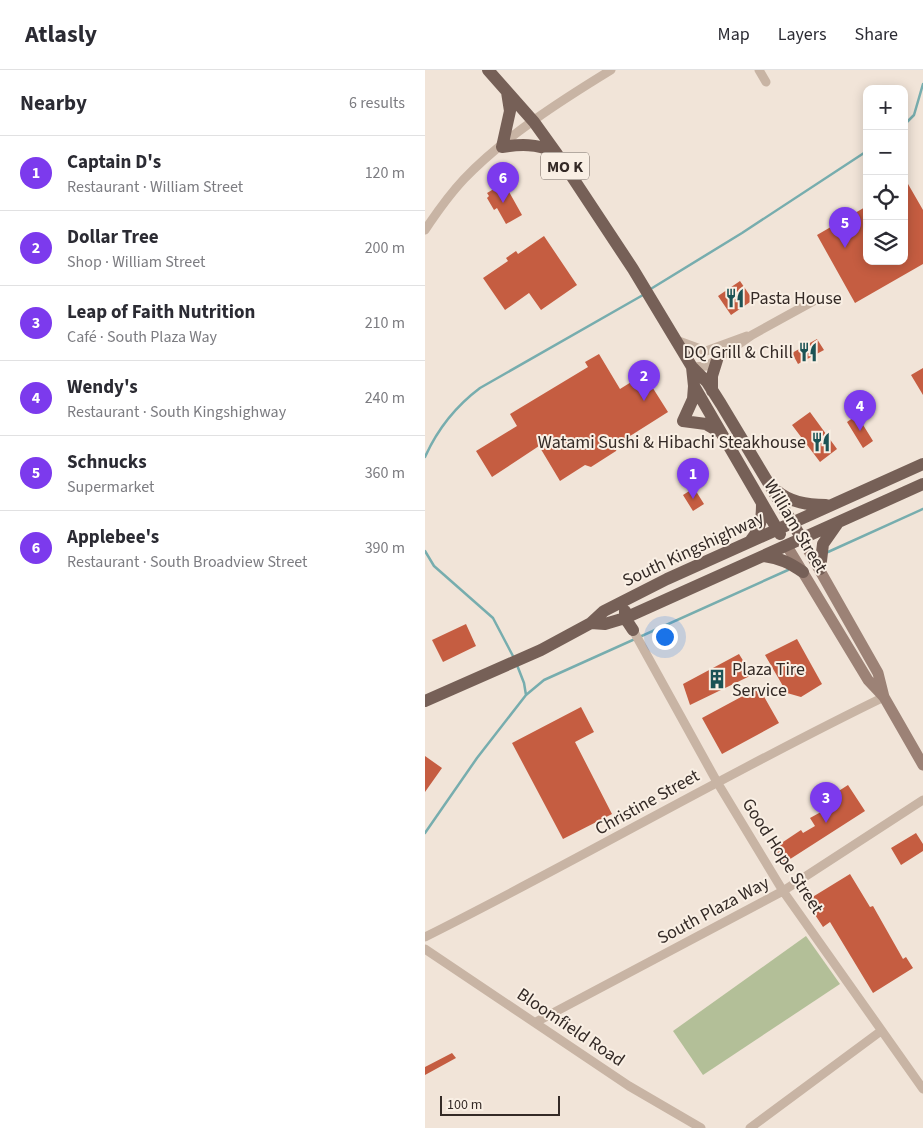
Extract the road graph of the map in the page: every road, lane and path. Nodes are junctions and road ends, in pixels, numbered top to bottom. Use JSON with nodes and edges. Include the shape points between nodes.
{"nodes":[{"id":1,"x":488,"y":70,"type":"edge"},
{"id":2,"x":611,"y":70,"type":"edge"},
{"id":3,"x":759,"y":70,"type":"edge"},
{"id":4,"x":766,"y":82,"type":"dead end"},
{"id":5,"x":507,"y":92,"type":"junction"},
{"id":6,"x":534,"y":122,"type":"junction"},
{"id":7,"x":502,"y":147,"type":"junction"},
{"id":8,"x":555,"y":152,"type":"junction"},
{"id":9,"x":425,"y":230,"type":"edge"},
{"id":10,"x":819,"y":298,"type":"dead end"},
{"id":11,"x":752,"y":335,"type":"junction"},
{"id":12,"x":676,"y":340,"type":"junction"},
{"id":13,"x":717,"y":360,"type":"junction"},
{"id":14,"x":692,"y":367,"type":"junction"},
{"id":15,"x":694,"y":386,"type":"junction"},
{"id":16,"x":712,"y":391,"type":"junction"},
{"id":17,"x":720,"y":433,"type":"junction"},
{"id":18,"x":923,"y":464,"type":"edge"},
{"id":19,"x":923,"y":484,"type":"edge"},
{"id":20,"x":773,"y":488,"type":"junction"},
{"id":21,"x":762,"y":503,"type":"junction"},
{"id":22,"x":831,"y":506,"type":"junction"},
{"id":23,"x":792,"y":522,"type":"junction"},
{"id":24,"x":839,"y":522,"type":"junction"},
{"id":25,"x":777,"y":529,"type":"junction"},
{"id":26,"x":802,"y":539,"type":"junction"},
{"id":27,"x":750,"y":541,"type":"junction"},
{"id":28,"x":787,"y":546,"type":"junction"},
{"id":29,"x":764,"y":556,"type":"junction"},
{"id":30,"x":820,"y":570,"type":"junction"},
{"id":31,"x":803,"y":572,"type":"junction"},
{"id":32,"x":636,"y":594,"type":"junction"},
{"id":33,"x":641,"y":611,"type":"junction"},
{"id":34,"x":625,"y":618,"type":"junction"},
{"id":35,"x":591,"y":623,"type":"junction"},
{"id":36,"x":633,"y":630,"type":"junction"},
{"id":37,"x":884,"y":697,"type":"junction"},
{"id":38,"x":425,"y":701,"type":"edge"},
{"id":39,"x":923,"y":765,"type":"edge"},
{"id":40,"x":717,"y":782,"type":"junction"},
{"id":41,"x":923,"y":800,"type":"edge"},
{"id":42,"x":783,"y":891,"type":"junction"},
{"id":43,"x":425,"y":937,"type":"edge"},
{"id":44,"x":425,"y":949,"type":"edge"},
{"id":45,"x":536,"y":1022,"type":"junction"},
{"id":46,"x":881,"y":1031,"type":"junction"},
{"id":47,"x":923,"y":1089,"type":"edge"},
{"id":48,"x":701,"y":1128,"type":"edge"},
{"id":49,"x":750,"y":1128,"type":"edge"}],
"edges":[{"from":1,"to":5,"type":"main road","name":"William Street","number":"MO K"},
{"from":2,"to":6,"type":"street"},
{"from":3,"to":4,"type":"street"},
{"from":5,"to":6,"type":"main road","name":"William Street","number":"MO K"},
{"from":5,"to":7,"type":"main road","via":[[510,111]]},
{"from":6,"to":7,"type":"street"},
{"from":6,"to":8,"type":"main road","name":"William Street","number":"MO K"},
{"from":7,"to":8,"type":"main road","via":[[521,144]]},
{"from":7,"to":9,"type":"street","via":[[466,177]]},
{"from":8,"to":12,"type":"main road","name":"William Street","number":"MO K"},
{"from":10,"to":11,"type":"street"},
{"from":11,"to":12,"type":"street","via":[[707,351]]},
{"from":11,"to":13,"type":"street"},
{"from":12,"to":14,"type":"main road","name":"William Street","number":"MO K"},
{"from":13,"to":14,"type":"street","via":[[707,366]]},
{"from":13,"to":16,"type":"main road"},
{"from":14,"to":15,"type":"main road","name":"William Street","number":"MO K"},
{"from":14,"to":16,"type":"main road","name":"William Street","number":"MO K"},
{"from":15,"to":17,"type":"main road","name":"William Street","number":"MO K"},
{"from":15,"to":17,"type":"main road","via":[[693,399],[683,421],[706,424]]},
{"from":16,"to":20,"type":"main road","name":"William Street","number":"MO K"},
{"from":17,"to":21,"type":"main road","name":"William Street","number":"MO K"},
{"from":18,"to":22,"type":"main road","name":"South Kingshighway"},
{"from":19,"to":24,"type":"main road","name":"South Kingshighway"},
{"from":20,"to":22,"type":"main road","via":[[800,503]]},
{"from":20,"to":23,"type":"main road","name":"William Street","number":"MO K"},
{"from":21,"to":25,"type":"main road","name":"William Street","number":"MO K"},
{"from":21,"to":27,"type":"main road","via":[[759,530]]},
{"from":22,"to":23,"type":"main road","name":"South Kingshighway"},
{"from":23,"to":25,"type":"main road","name":"South Kingshighway"},
{"from":23,"to":26,"type":"main road","name":"William Street","number":"MO K"},
{"from":24,"to":26,"type":"main road","name":"South Kingshighway"},
{"from":24,"to":30,"type":"main road","via":[[823,544]]},
{"from":25,"to":27,"type":"main road","name":"South Kingshighway"},
{"from":25,"to":28,"type":"main road","name":"William Street","number":"MO K"},
{"from":26,"to":28,"type":"main road","name":"South Kingshighway"},
{"from":26,"to":30,"type":"main road","name":"William Street"},
{"from":27,"to":32,"type":"main road","name":"South Kingshighway"},
{"from":28,"to":29,"type":"main road","name":"South Kingshighway"},
{"from":28,"to":31,"type":"main road","name":"William Street"},
{"from":29,"to":31,"type":"main road","via":[[784,560]]},
{"from":29,"to":33,"type":"main road","name":"South Kingshighway"},
{"from":30,"to":37,"type":"main road","name":"William Street","via":[[878,673]]},
{"from":31,"to":37,"type":"main road","name":"William Street","via":[[868,680]]},
{"from":32,"to":34,"type":"main road","via":[[627,606]]},
{"from":32,"to":35,"type":"main road","name":"South Kingshighway","via":[[604,611]]},
{"from":33,"to":34,"type":"main road","name":"South Kingshighway"},
{"from":33,"to":36,"type":"main road"},
{"from":34,"to":35,"type":"main road","name":"South Kingshighway","via":[[605,624]]},
{"from":34,"to":36,"type":"main road"},
{"from":35,"to":38,"type":"main road","name":"South Kingshighway","via":[[541,650]]},
{"from":36,"to":40,"type":"street","name":"Good Hope Street"},
{"from":37,"to":39,"type":"main road","name":"William Street"},
{"from":37,"to":40,"type":"street","name":"Christine Street"},
{"from":40,"to":42,"type":"street","name":"Good Hope Street"},
{"from":40,"to":43,"type":"street","name":"Christine Street","via":[[538,880]]},
{"from":41,"to":42,"type":"street","name":"South Plaza Way"},
{"from":42,"to":45,"type":"street","name":"South Plaza Way"},
{"from":42,"to":46,"type":"street","name":"Good Hope Street"},
{"from":44,"to":45,"type":"street","name":"Bloomfield Road"},
{"from":45,"to":48,"type":"street","name":"Bloomfield Road","via":[[629,1086]]},
{"from":46,"to":47,"type":"street","name":"Good Hope Street"},
{"from":46,"to":49,"type":"street"}]}
